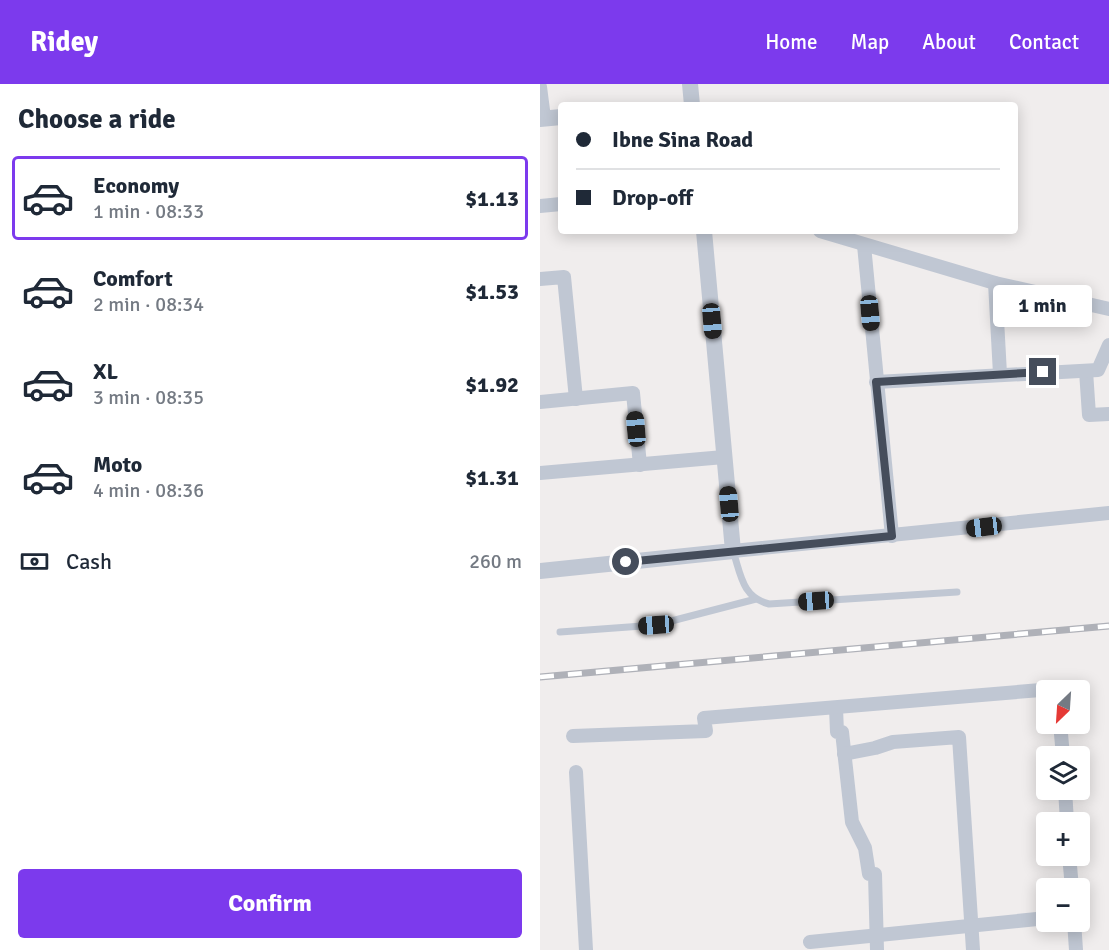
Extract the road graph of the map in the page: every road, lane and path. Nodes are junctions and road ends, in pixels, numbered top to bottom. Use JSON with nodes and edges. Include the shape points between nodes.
{"nodes":[{"id":1,"x":690,"y":84,"type":"edge"},
{"id":2,"x":540,"y":87,"type":"edge"},
{"id":3,"x":692,"y":102,"type":"edge"},
{"id":4,"x":558,"y":117,"type":"edge"},
{"id":5,"x":542,"y":119,"type":"edge"},
{"id":6,"x":558,"y":204,"type":"edge"},
{"id":7,"x":540,"y":206,"type":"edge"},
{"id":8,"x":704,"y":234,"type":"edge"},
{"id":9,"x":829,"y":234,"type":"edge"},
{"id":10,"x":864,"y":245,"type":"junction"},
{"id":11,"x":540,"y":279,"type":"edge"},
{"id":12,"x":995,"y":283,"type":"junction"},
{"id":13,"x":1109,"y":309,"type":"edge"},
{"id":14,"x":1109,"y":345,"type":"edge"},
{"id":15,"x":1086,"y":371,"type":"junction"},
{"id":16,"x":1000,"y":374,"type":"junction"},
{"id":17,"x":876,"y":382,"type":"junction"},
{"id":18,"x":576,"y":399,"type":"junction"},
{"id":19,"x":540,"y":402,"type":"edge"},
{"id":20,"x":1109,"y":414,"type":"edge"},
{"id":21,"x":724,"y":457,"type":"junction"},
{"id":22,"x":640,"y":465,"type":"junction"},
{"id":23,"x":540,"y":473,"type":"edge"},
{"id":24,"x":1109,"y":513,"type":"edge"},
{"id":25,"x":892,"y":536,"type":"junction"},
{"id":26,"x":733,"y":551,"type":"junction"},
{"id":27,"x":540,"y":571,"type":"edge"},
{"id":28,"x":957,"y":592,"type":"dead end"},
{"id":29,"x":756,"y":599,"type":"junction"},
{"id":30,"x":560,"y":632,"type":"dead end"},
{"id":31,"x":1036,"y":690,"type":"edge"},
{"id":32,"x":836,"y":708,"type":"junction"},
{"id":33,"x":573,"y":736,"type":"dead end"},
{"id":34,"x":844,"y":754,"type":"junction"},
{"id":35,"x":576,"y":772,"type":"dead end"},
{"id":36,"x":1036,"y":919,"type":"edge"},
{"id":37,"x":972,"y":926,"type":"junction"},
{"id":38,"x":1075,"y":932,"type":"edge"},
{"id":39,"x":877,"y":935,"type":"junction"},
{"id":40,"x":810,"y":942,"type":"dead end"},
{"id":41,"x":585,"y":950,"type":"edge"},
{"id":42,"x":877,"y":950,"type":"edge"},
{"id":43,"x":973,"y":950,"type":"edge"},
{"id":44,"x":1076,"y":950,"type":"edge"}],
"edges":[{"from":1,"to":3,"type":"street"},
{"from":2,"to":5,"type":"street"},
{"from":4,"to":5,"type":"street"},
{"from":6,"to":7,"type":"street"},
{"from":8,"to":21,"type":"street"},
{"from":9,"to":10,"type":"street"},
{"from":10,"to":12,"type":"street"},
{"from":10,"to":17,"type":"street"},
{"from":11,"to":18,"type":"street","via":[[564,277]]},
{"from":12,"to":13,"type":"street"},
{"from":12,"to":16,"type":"street"},
{"from":14,"to":15,"type":"street","via":[[1098,370]]},
{"from":15,"to":16,"type":"street"},
{"from":15,"to":20,"type":"street","via":[[1089,415]]},
{"from":16,"to":17,"type":"street"},
{"from":17,"to":25,"type":"street"},
{"from":18,"to":19,"type":"street"},
{"from":18,"to":22,"type":"street","via":[[633,393]]},
{"from":21,"to":22,"type":"street"},
{"from":21,"to":26,"type":"street"},
{"from":22,"to":23,"type":"street"},
{"from":24,"to":25,"type":"street"},
{"from":25,"to":26,"type":"street"},
{"from":26,"to":27,"type":"street"},
{"from":26,"to":29,"type":"lane","via":[[747,592]]},
{"from":28,"to":29,"type":"lane","via":[[769,604]]},
{"from":29,"to":30,"type":"lane","via":[[656,625]]},
{"from":31,"to":32,"type":"street"},
{"from":32,"to":33,"type":"street","via":[[704,718],[706,730]]},
{"from":32,"to":34,"type":"street","via":[[837,732],[842,732]]},
{"from":34,"to":37,"type":"street","via":[[893,741],[959,737]]},
{"from":34,"to":39,"type":"street","via":[[852,822],[865,848],[869,874],[875,874]]},
{"from":35,"to":41,"type":"street"},
{"from":36,"to":37,"type":"street"},
{"from":37,"to":39,"type":"street"},
{"from":37,"to":43,"type":"street"},
{"from":38,"to":44,"type":"street"},
{"from":39,"to":40,"type":"street"},
{"from":39,"to":42,"type":"street"}]}
